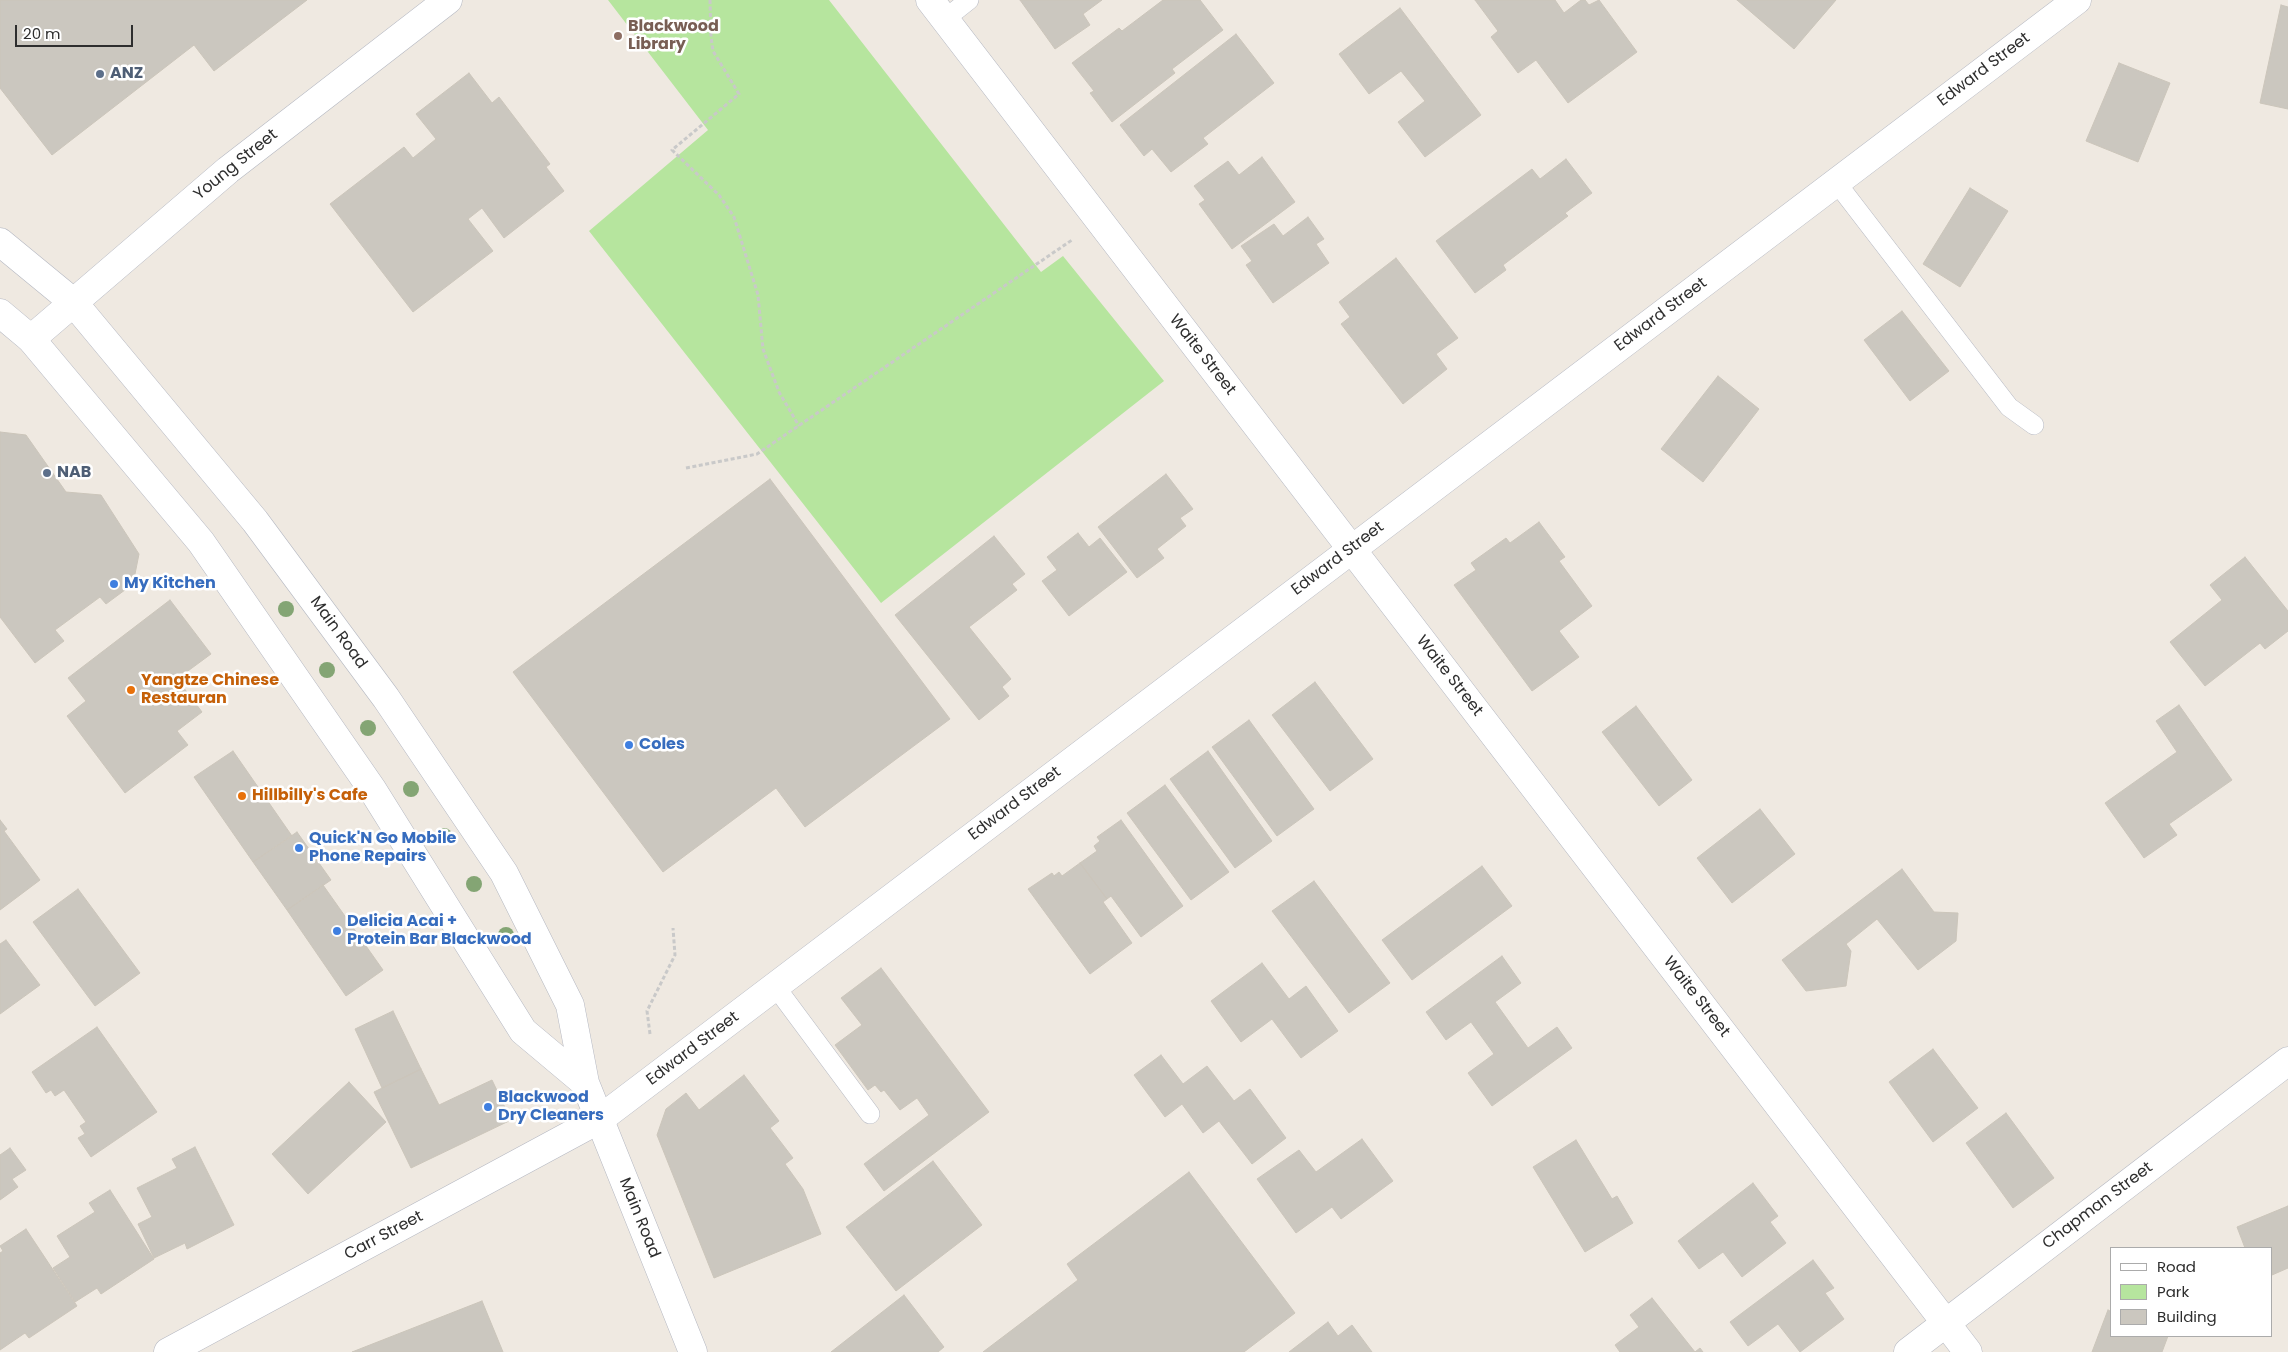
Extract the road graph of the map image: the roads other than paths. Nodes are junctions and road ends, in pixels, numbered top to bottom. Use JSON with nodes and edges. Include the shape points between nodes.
{"nodes":[{"id":1,"x":448,"y":0,"type":"edge"},
{"id":2,"x":969,"y":0,"type":"edge"},
{"id":3,"x":2077,"y":0,"type":"edge"},
{"id":4,"x":937,"y":10,"type":"edge"},
{"id":5,"x":1836,"y":182,"type":"junction"},
{"id":6,"x":0,"y":242,"type":"edge"},
{"id":7,"x":73,"y":302,"type":"junction"},
{"id":8,"x":0,"y":313,"type":"edge"},
{"id":9,"x":31,"y":339,"type":"junction"},
{"id":10,"x":2034,"y":424,"type":"dead end"},
{"id":11,"x":1352,"y":549,"type":"junction"},
{"id":12,"x":775,"y":986,"type":"junction"},
{"id":13,"x":2288,"y":1061,"type":"edge"},
{"id":14,"x":585,"y":1083,"type":"junction"},
{"id":15,"x":870,"y":1114,"type":"dead end"},
{"id":16,"x":600,"y":1119,"type":"junction"},
{"id":17,"x":1946,"y":1323,"type":"junction"},
{"id":18,"x":168,"y":1352,"type":"edge"},
{"id":19,"x":692,"y":1352,"type":"edge"},
{"id":20,"x":1908,"y":1352,"type":"edge"},
{"id":21,"x":1968,"y":1352,"type":"edge"}],
"edges":[{"from":1,"to":7,"type":"street","name":"Young Street","via":[[228,170]]},
{"from":2,"to":4,"type":"lane"},
{"from":3,"to":5,"type":"street","name":"Edward Street"},
{"from":4,"to":11,"type":"street","name":"Waite Street"},
{"from":5,"to":10,"type":"lane","via":[[2009,408]]},
{"from":5,"to":11,"type":"street","name":"Edward Street"},
{"from":6,"to":7,"type":"street","name":"Main Road"},
{"from":7,"to":9,"type":"street","name":"Young Street"},
{"from":7,"to":14,"type":"street","name":"Main Road","via":[[255,521],[386,698],[504,873],[570,1004]]},
{"from":8,"to":9,"type":"street","name":"Main Road"},
{"from":9,"to":14,"type":"street","name":"Main Road","via":[[201,542],[372,788],[523,1031]]},
{"from":11,"to":12,"type":"street","name":"Edward Street"},
{"from":11,"to":17,"type":"street","name":"Waite Street"},
{"from":12,"to":15,"type":"lane"},
{"from":12,"to":16,"type":"street","name":"Edward Street"},
{"from":13,"to":17,"type":"street","name":"Chapman Street"},
{"from":14,"to":16,"type":"street","name":"Main Road"},
{"from":16,"to":18,"type":"street","name":"Carr Street"},
{"from":16,"to":19,"type":"street","name":"Main Road"},
{"from":17,"to":20,"type":"street","name":"Chapman Street"},
{"from":17,"to":21,"type":"street","name":"Waite Street"}]}
